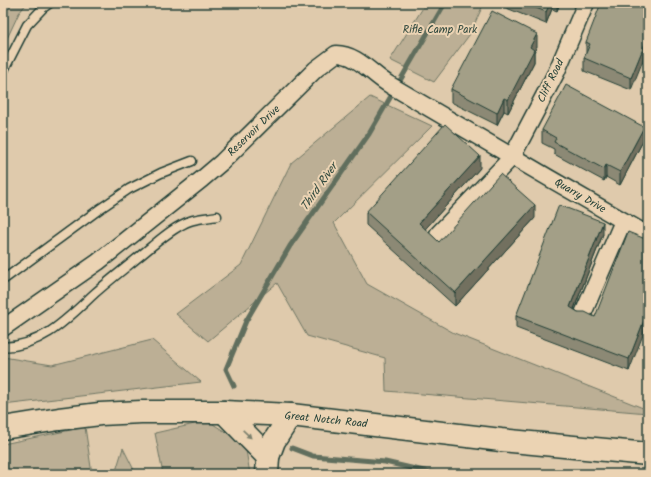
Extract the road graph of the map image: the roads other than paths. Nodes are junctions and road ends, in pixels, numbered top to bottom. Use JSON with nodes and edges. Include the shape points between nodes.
{"nodes":[{"id":1,"x":50,"y":3,"type":"edge"},
{"id":2,"x":586,"y":3,"type":"edge"},
{"id":3,"x":3,"y":72,"type":"edge"},
{"id":4,"x":512,"y":157,"type":"junction"},
{"id":5,"x":192,"y":161,"type":"dead end"},
{"id":6,"x":217,"y":216,"type":"dead end"},
{"id":7,"x":623,"y":221,"type":"junction"},
{"id":8,"x":648,"y":232,"type":"edge"},
{"id":9,"x":438,"y":234,"type":"dead end"},
{"id":10,"x":3,"y":280,"type":"edge"},
{"id":11,"x":582,"y":316,"type":"edge"},
{"id":12,"x":3,"y":328,"type":"edge"},
{"id":13,"x":3,"y":347,"type":"edge"},
{"id":14,"x":224,"y":412,"type":"junction"},
{"id":15,"x":291,"y":415,"type":"junction"},
{"id":16,"x":3,"y":428,"type":"edge"},
{"id":17,"x":648,"y":454,"type":"edge"},
{"id":18,"x":268,"y":465,"type":"edge"}],
"edges":[{"from":1,"to":3,"type":"lane","via":[[27,25]]},
{"from":2,"to":4,"type":"street","name":"Cliff Road","via":[[556,73]]},
{"from":4,"to":7,"type":"street","name":"Quarry Drive"},
{"from":4,"to":9,"type":"street","name":"Cliff Road"},
{"from":4,"to":12,"type":"street","name":"Reservoir Drive","via":[[384,82],[350,56],[336,54],[316,69],[202,179],[98,262]]},
{"from":5,"to":10,"type":"lane","via":[[129,189]]},
{"from":6,"to":13,"type":"lane","via":[[189,221],[173,230],[116,275],[53,331],[23,344]]},
{"from":7,"to":8,"type":"street","name":"Quarry Drive"},
{"from":7,"to":11,"type":"street"},
{"from":14,"to":15,"type":"main road","name":"Great Notch Road"},
{"from":14,"to":16,"type":"main road","name":"Great Notch Road","via":[[100,414]]},
{"from":14,"to":18,"type":"main road","one_way":true},
{"from":15,"to":17,"type":"main road","name":"Great Notch Road","via":[[501,440]]},
{"from":15,"to":18,"type":"main road","via":[[274,441]]}]}
